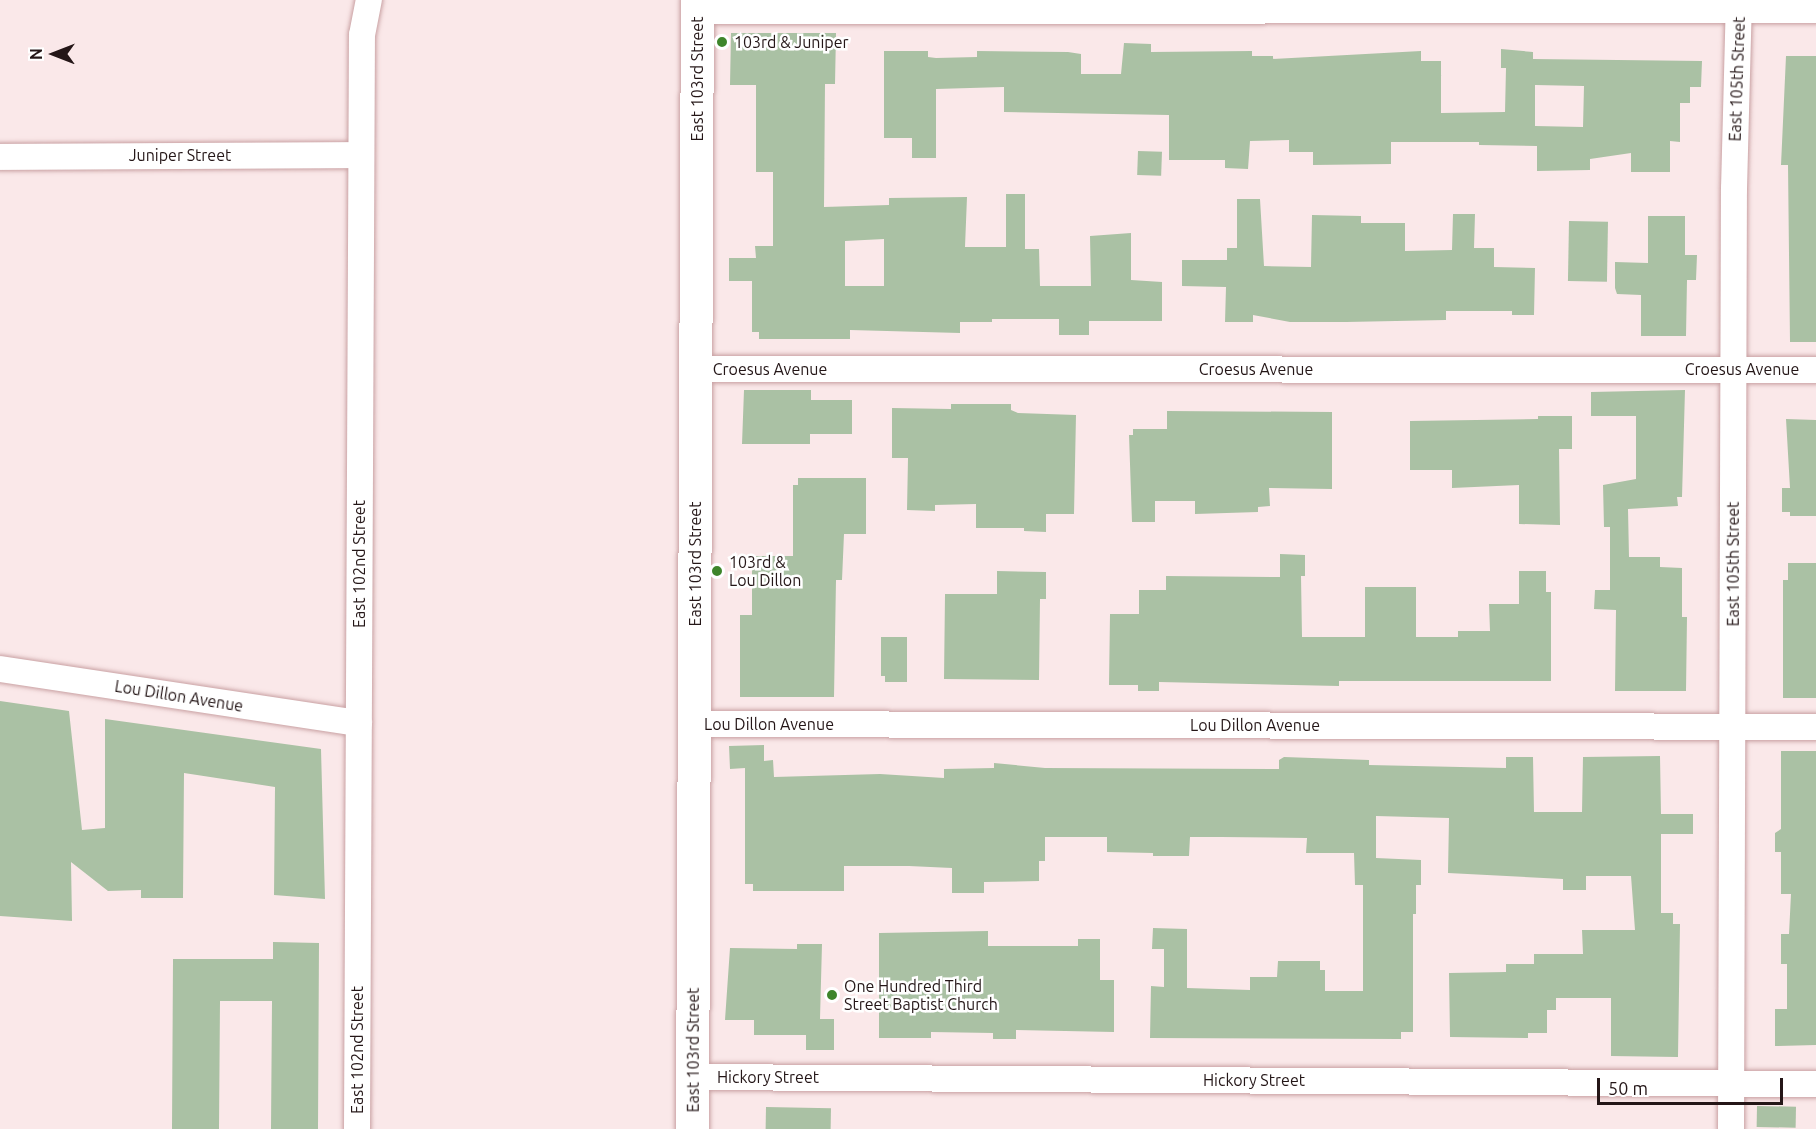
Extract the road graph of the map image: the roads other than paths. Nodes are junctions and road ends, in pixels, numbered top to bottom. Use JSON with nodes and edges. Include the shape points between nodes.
{"nodes":[{"id":1,"x":369,"y":0,"type":"edge"},
{"id":2,"x":1739,"y":5,"type":"edge"},
{"id":3,"x":697,"y":6,"type":"edge"},
{"id":4,"x":1816,"y":10,"type":"edge"},
{"id":5,"x":361,"y":155,"type":"junction"},
{"id":6,"x":0,"y":157,"type":"edge"},
{"id":7,"x":696,"y":369,"type":"junction"},
{"id":8,"x":1733,"y":369,"type":"junction"},
{"id":9,"x":1816,"y":370,"type":"edge"},
{"id":10,"x":0,"y":669,"type":"edge"},
{"id":11,"x":359,"y":723,"type":"junction"},
{"id":12,"x":694,"y":724,"type":"junction"},
{"id":13,"x":1731,"y":726,"type":"junction"},
{"id":14,"x":1816,"y":727,"type":"edge"},
{"id":15,"x":692,"y":1077,"type":"junction"},
{"id":16,"x":1732,"y":1084,"type":"junction"},
{"id":17,"x":1816,"y":1084,"type":"edge"},
{"id":18,"x":357,"y":1129,"type":"edge"},
{"id":19,"x":692,"y":1129,"type":"edge"},
{"id":20,"x":1731,"y":1129,"type":"edge"}],
"edges":[{"from":1,"to":5,"type":"street","name":"East 102nd Street","via":[[362,35]]},
{"from":2,"to":3,"type":"street"},
{"from":2,"to":4,"type":"street"},
{"from":2,"to":8,"type":"street","name":"East 105th Street"},
{"from":3,"to":7,"type":"street","name":"East 103rd Street"},
{"from":5,"to":6,"type":"street","name":"Juniper Street"},
{"from":5,"to":11,"type":"street","name":"East 102nd Street"},
{"from":7,"to":8,"type":"street","name":"Croesus Avenue"},
{"from":7,"to":12,"type":"street","name":"East 103rd Street"},
{"from":8,"to":9,"type":"street","name":"Croesus Avenue"},
{"from":8,"to":13,"type":"street","name":"East 105th Street"},
{"from":10,"to":11,"type":"street","name":"Lou Dillon Avenue"},
{"from":11,"to":18,"type":"street","name":"East 102nd Street"},
{"from":12,"to":13,"type":"street","name":"Lou Dillon Avenue"},
{"from":12,"to":15,"type":"street","name":"East 103rd Street"},
{"from":13,"to":14,"type":"street","name":"Lou Dillon Avenue"},
{"from":13,"to":16,"type":"street","name":"East 105th Street"},
{"from":15,"to":16,"type":"street","name":"Hickory Street"},
{"from":15,"to":19,"type":"street","name":"East 103rd Street"},
{"from":16,"to":17,"type":"street","name":"Hickory Street"},
{"from":16,"to":20,"type":"street","name":"East 105th Street"}]}
